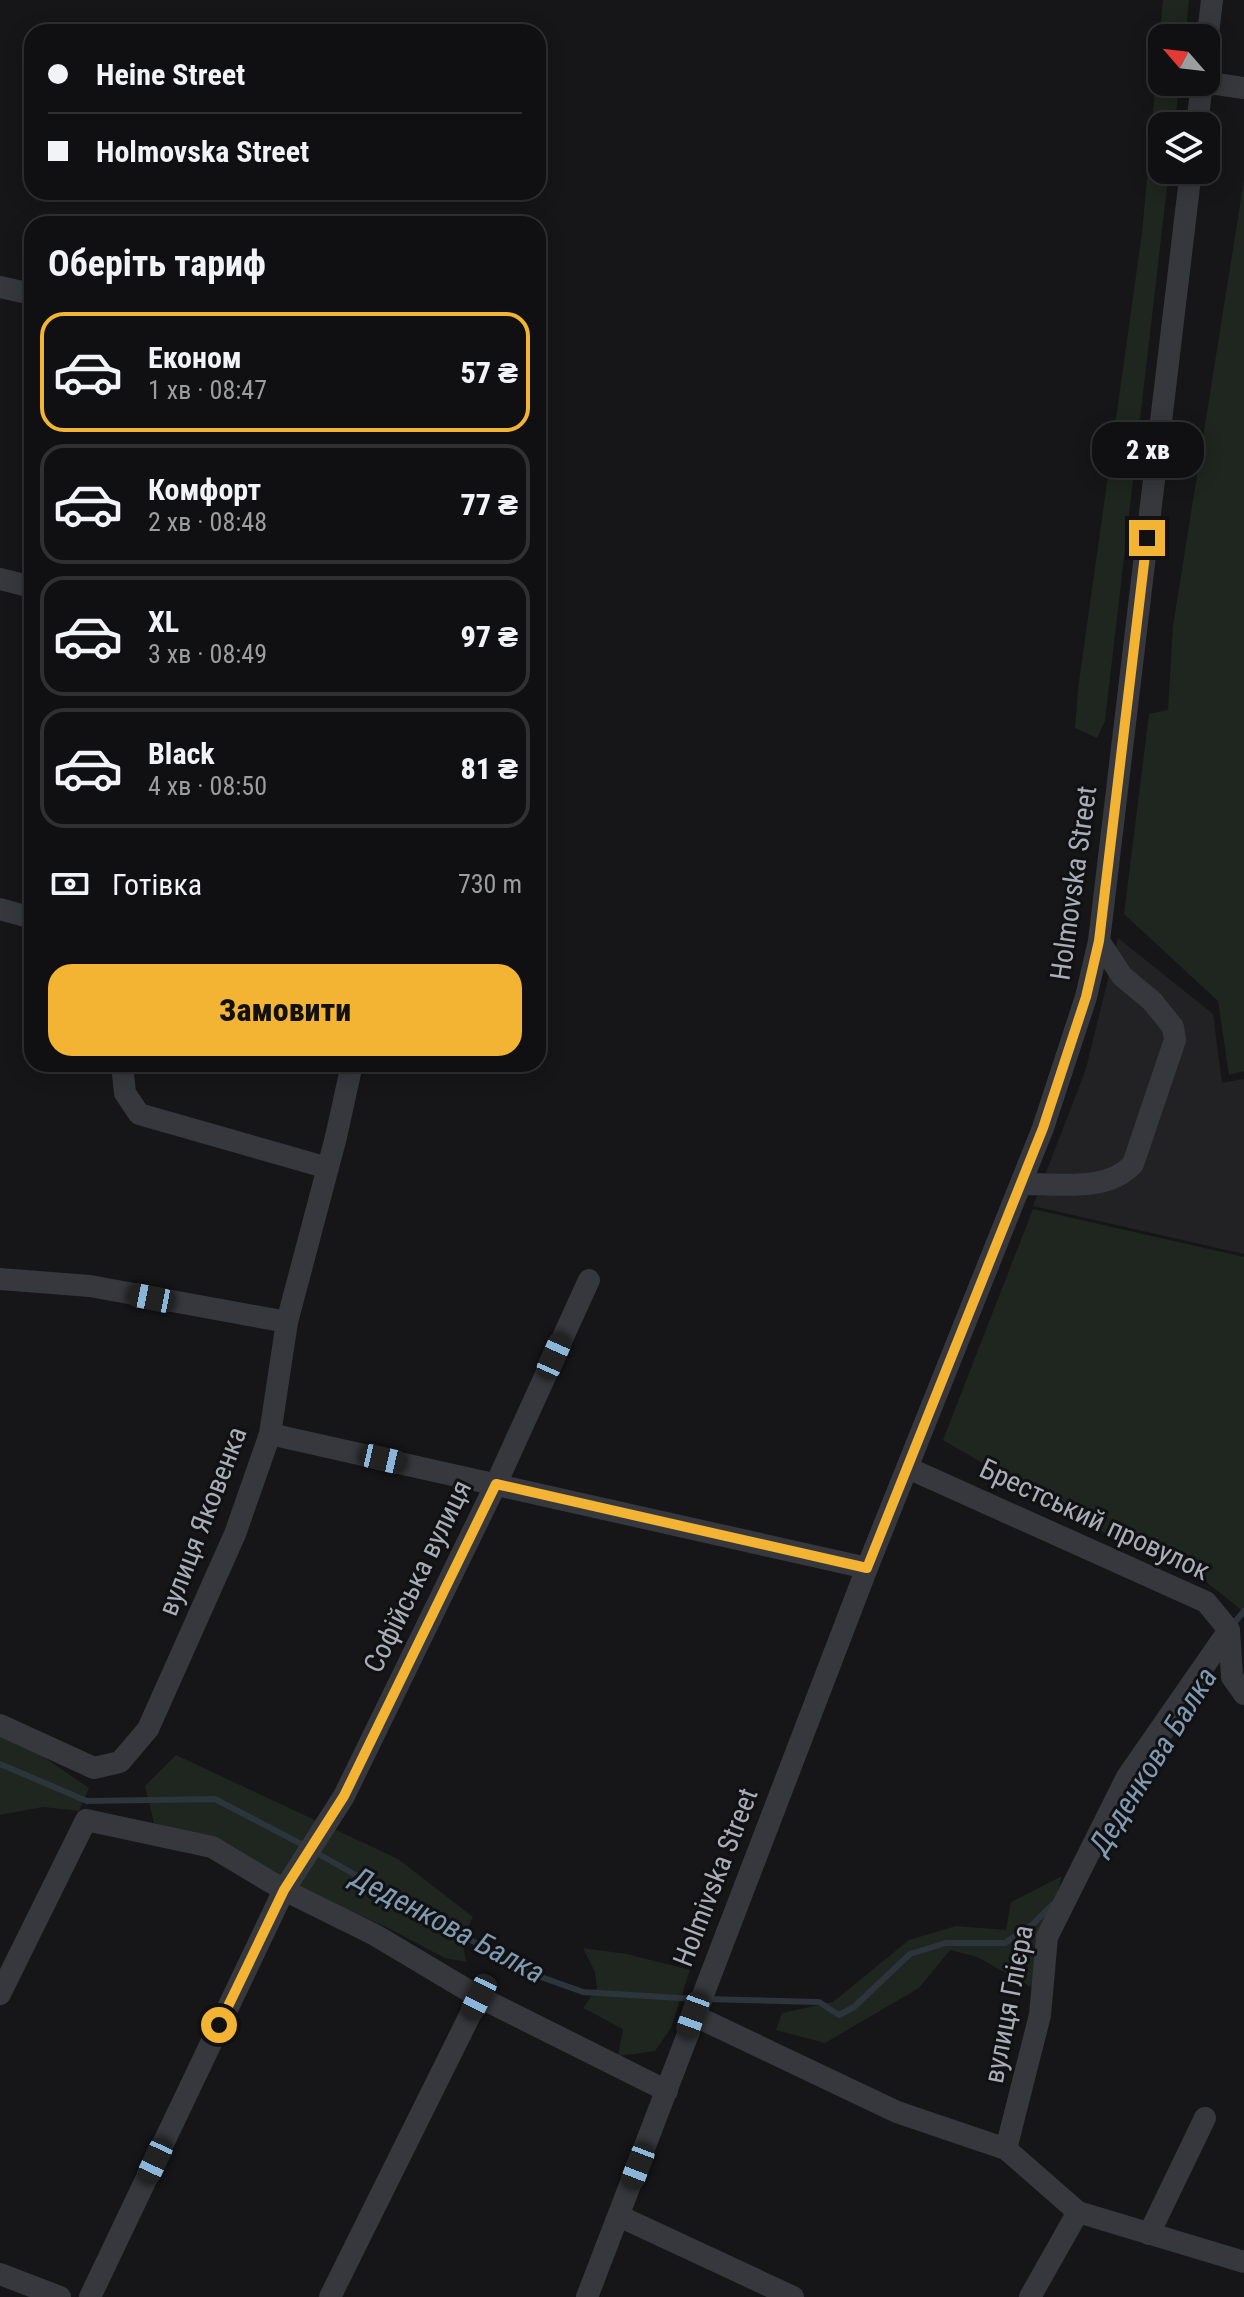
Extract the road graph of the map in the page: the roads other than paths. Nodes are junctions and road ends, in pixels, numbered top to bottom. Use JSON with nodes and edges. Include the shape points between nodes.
{"nodes":[{"id":1,"x":1212,"y":0,"type":"edge"},
{"id":2,"x":1209,"y":24,"type":"edge"},
{"id":3,"x":1220,"y":85,"type":"edge"},
{"id":4,"x":1244,"y":88,"type":"edge"},
{"id":5,"x":1189,"y":184,"type":"edge"},
{"id":6,"x":0,"y":287,"type":"edge"},
{"id":7,"x":24,"y":292,"type":"edge"},
{"id":8,"x":0,"y":579,"type":"edge"},
{"id":9,"x":24,"y":585,"type":"edge"},
{"id":10,"x":0,"y":909,"type":"edge"},
{"id":11,"x":24,"y":916,"type":"edge"},
{"id":12,"x":1099,"y":941,"type":"junction"},
{"id":13,"x":123,"y":1072,"type":"edge"},
{"id":14,"x":350,"y":1072,"type":"edge"},
{"id":15,"x":328,"y":1168,"type":"junction"},
{"id":16,"x":1021,"y":1184,"type":"junction"},
{"id":17,"x":0,"y":1279,"type":"edge"},
{"id":18,"x":589,"y":1280,"type":"dead end"},
{"id":19,"x":287,"y":1322,"type":"junction"},
{"id":20,"x":270,"y":1434,"type":"junction"},
{"id":21,"x":908,"y":1468,"type":"junction"},
{"id":22,"x":496,"y":1484,"type":"junction"},
{"id":23,"x":867,"y":1568,"type":"junction"},
{"id":24,"x":1229,"y":1630,"type":"junction"},
{"id":25,"x":1244,"y":1694,"type":"edge"},
{"id":26,"x":0,"y":1725,"type":"edge"},
{"id":27,"x":284,"y":1890,"type":"junction"},
{"id":28,"x":0,"y":1994,"type":"edge"},
{"id":29,"x":479,"y":1997,"type":"junction"},
{"id":30,"x":693,"y":2015,"type":"junction"},
{"id":31,"x":667,"y":2091,"type":"junction"},
{"id":32,"x":1205,"y":2118,"type":"dead end"},
{"id":33,"x":1006,"y":2149,"type":"junction"},
{"id":34,"x":1078,"y":2212,"type":"junction"},
{"id":35,"x":619,"y":2216,"type":"junction"},
{"id":36,"x":1149,"y":2234,"type":"junction"},
{"id":37,"x":1244,"y":2262,"type":"edge"},
{"id":38,"x":0,"y":2274,"type":"edge"},
{"id":39,"x":60,"y":2297,"type":"edge"},
{"id":40,"x":90,"y":2297,"type":"edge"},
{"id":41,"x":330,"y":2297,"type":"edge"},
{"id":42,"x":587,"y":2297,"type":"edge"},
{"id":43,"x":793,"y":2297,"type":"edge"},
{"id":44,"x":1030,"y":2297,"type":"edge"}],
"edges":[{"from":1,"to":2,"type":"street"},
{"from":3,"to":4,"type":"street"},
{"from":5,"to":12,"type":"street","name":"Holmovska Street"},
{"from":6,"to":7,"type":"street"},
{"from":8,"to":9,"type":"street"},
{"from":10,"to":11,"type":"street"},
{"from":12,"to":16,"type":"street","name":"Holmovska Street","via":[[1068,1057]]},
{"from":12,"to":16,"type":"street","via":[[1122,976],[1168,1019],[1175,1040],[1133,1164],[1121,1177],[1104,1183]]},
{"from":13,"to":15,"type":"street","via":[[125,1093],[139,1114]]},
{"from":14,"to":15,"type":"street","name":"вулиця Яковенка"},
{"from":15,"to":19,"type":"street","name":"вулиця Яковенка"},
{"from":16,"to":21,"type":"street","name":"Holmovska Street"},
{"from":17,"to":19,"type":"street","via":[[90,1286]]},
{"from":18,"to":22,"type":"street","name":"Софійська вулиця"},
{"from":19,"to":20,"type":"street","name":"вулиця Яковенка"},
{"from":20,"to":22,"type":"street"},
{"from":20,"to":26,"type":"street","name":"вулиця Яковенка","via":[[235,1534],[148,1729],[120,1762],[94,1768]]},
{"from":21,"to":23,"type":"street","name":"Holmovska Street"},
{"from":21,"to":24,"type":"street","name":"Брестський провулок","via":[[1206,1602]]},
{"from":22,"to":23,"type":"street"},
{"from":22,"to":27,"type":"street","name":"Софійська вулиця","via":[[344,1796]]},
{"from":23,"to":30,"type":"street","name":"Holmivska Street"},
{"from":24,"to":25,"type":"street","via":[[1232,1677]]},
{"from":24,"to":33,"type":"street","name":"вулиця Глієра","via":[[1127,1777],[1047,1937],[1040,2015]]},
{"from":27,"to":28,"type":"street","via":[[212,1847],[86,1820]]},
{"from":27,"to":29,"type":"street","via":[[375,1935]]},
{"from":27,"to":40,"type":"street","name":"Софійська вулиця"},
{"from":29,"to":31,"type":"street"},
{"from":29,"to":41,"type":"street"},
{"from":30,"to":31,"type":"street","name":"Holmivska Street"},
{"from":30,"to":33,"type":"street","via":[[897,2112]]},
{"from":31,"to":35,"type":"street","name":"Holmivska Street"},
{"from":32,"to":36,"type":"street"},
{"from":33,"to":34,"type":"street"},
{"from":34,"to":36,"type":"street"},
{"from":34,"to":44,"type":"street"},
{"from":35,"to":42,"type":"street","name":"Holmivska Street"},
{"from":35,"to":43,"type":"street"},
{"from":36,"to":37,"type":"street"},
{"from":38,"to":39,"type":"street"}]}
